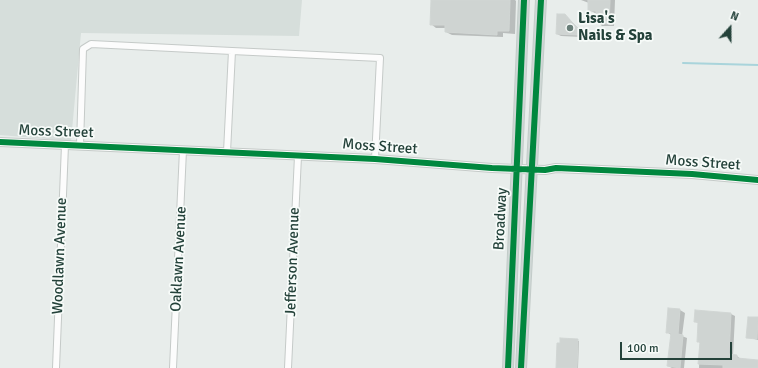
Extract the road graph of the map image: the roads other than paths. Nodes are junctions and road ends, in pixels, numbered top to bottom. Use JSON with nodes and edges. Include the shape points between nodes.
{"nodes":[{"id":1,"x":524,"y":0,"type":"edge"},
{"id":2,"x":541,"y":0,"type":"edge"},
{"id":3,"x":232,"y":50,"type":"junction"},
{"id":4,"x":0,"y":142,"type":"edge"},
{"id":5,"x":65,"y":145,"type":"junction"},
{"id":6,"x":80,"y":146,"type":"junction"},
{"id":7,"x":183,"y":150,"type":"junction"},
{"id":8,"x":227,"y":152,"type":"junction"},
{"id":9,"x":298,"y":156,"type":"junction"},
{"id":10,"x":375,"y":159,"type":"junction"},
{"id":11,"x":517,"y":169,"type":"junction"},
{"id":12,"x":531,"y":169,"type":"junction"},
{"id":13,"x":758,"y":180,"type":"edge"},
{"id":14,"x":56,"y":368,"type":"edge"},
{"id":15,"x":173,"y":368,"type":"edge"},
{"id":16,"x":288,"y":368,"type":"edge"},
{"id":17,"x":508,"y":368,"type":"edge"},
{"id":18,"x":521,"y":368,"type":"edge"}],
"edges":[{"from":1,"to":11,"type":"main road","name":"Broadway"},
{"from":2,"to":12,"type":"main road","name":"Broadway"},
{"from":3,"to":6,"type":"street","via":[[90,44],[83,49]]},
{"from":3,"to":8,"type":"street"},
{"from":3,"to":10,"type":"street","via":[[380,58]]},
{"from":4,"to":5,"type":"street","name":"Moss Street"},
{"from":5,"to":6,"type":"street","name":"Moss Street"},
{"from":5,"to":14,"type":"street","name":"Woodlawn Avenue"},
{"from":6,"to":7,"type":"street","name":"Moss Street"},
{"from":7,"to":8,"type":"street","name":"Moss Street"},
{"from":7,"to":15,"type":"street","name":"Oaklawn Avenue"},
{"from":8,"to":9,"type":"street","name":"Moss Street"},
{"from":9,"to":10,"type":"street","name":"Moss Street"},
{"from":9,"to":16,"type":"street","name":"Jefferson Avenue"},
{"from":10,"to":11,"type":"street","name":"Moss Street"},
{"from":11,"to":12,"type":"street","name":"Moss Street"},
{"from":11,"to":17,"type":"main road","name":"Broadway"},
{"from":12,"to":13,"type":"street","name":"Moss Street","via":[[661,173]]},
{"from":12,"to":18,"type":"main road","name":"Broadway"}]}
